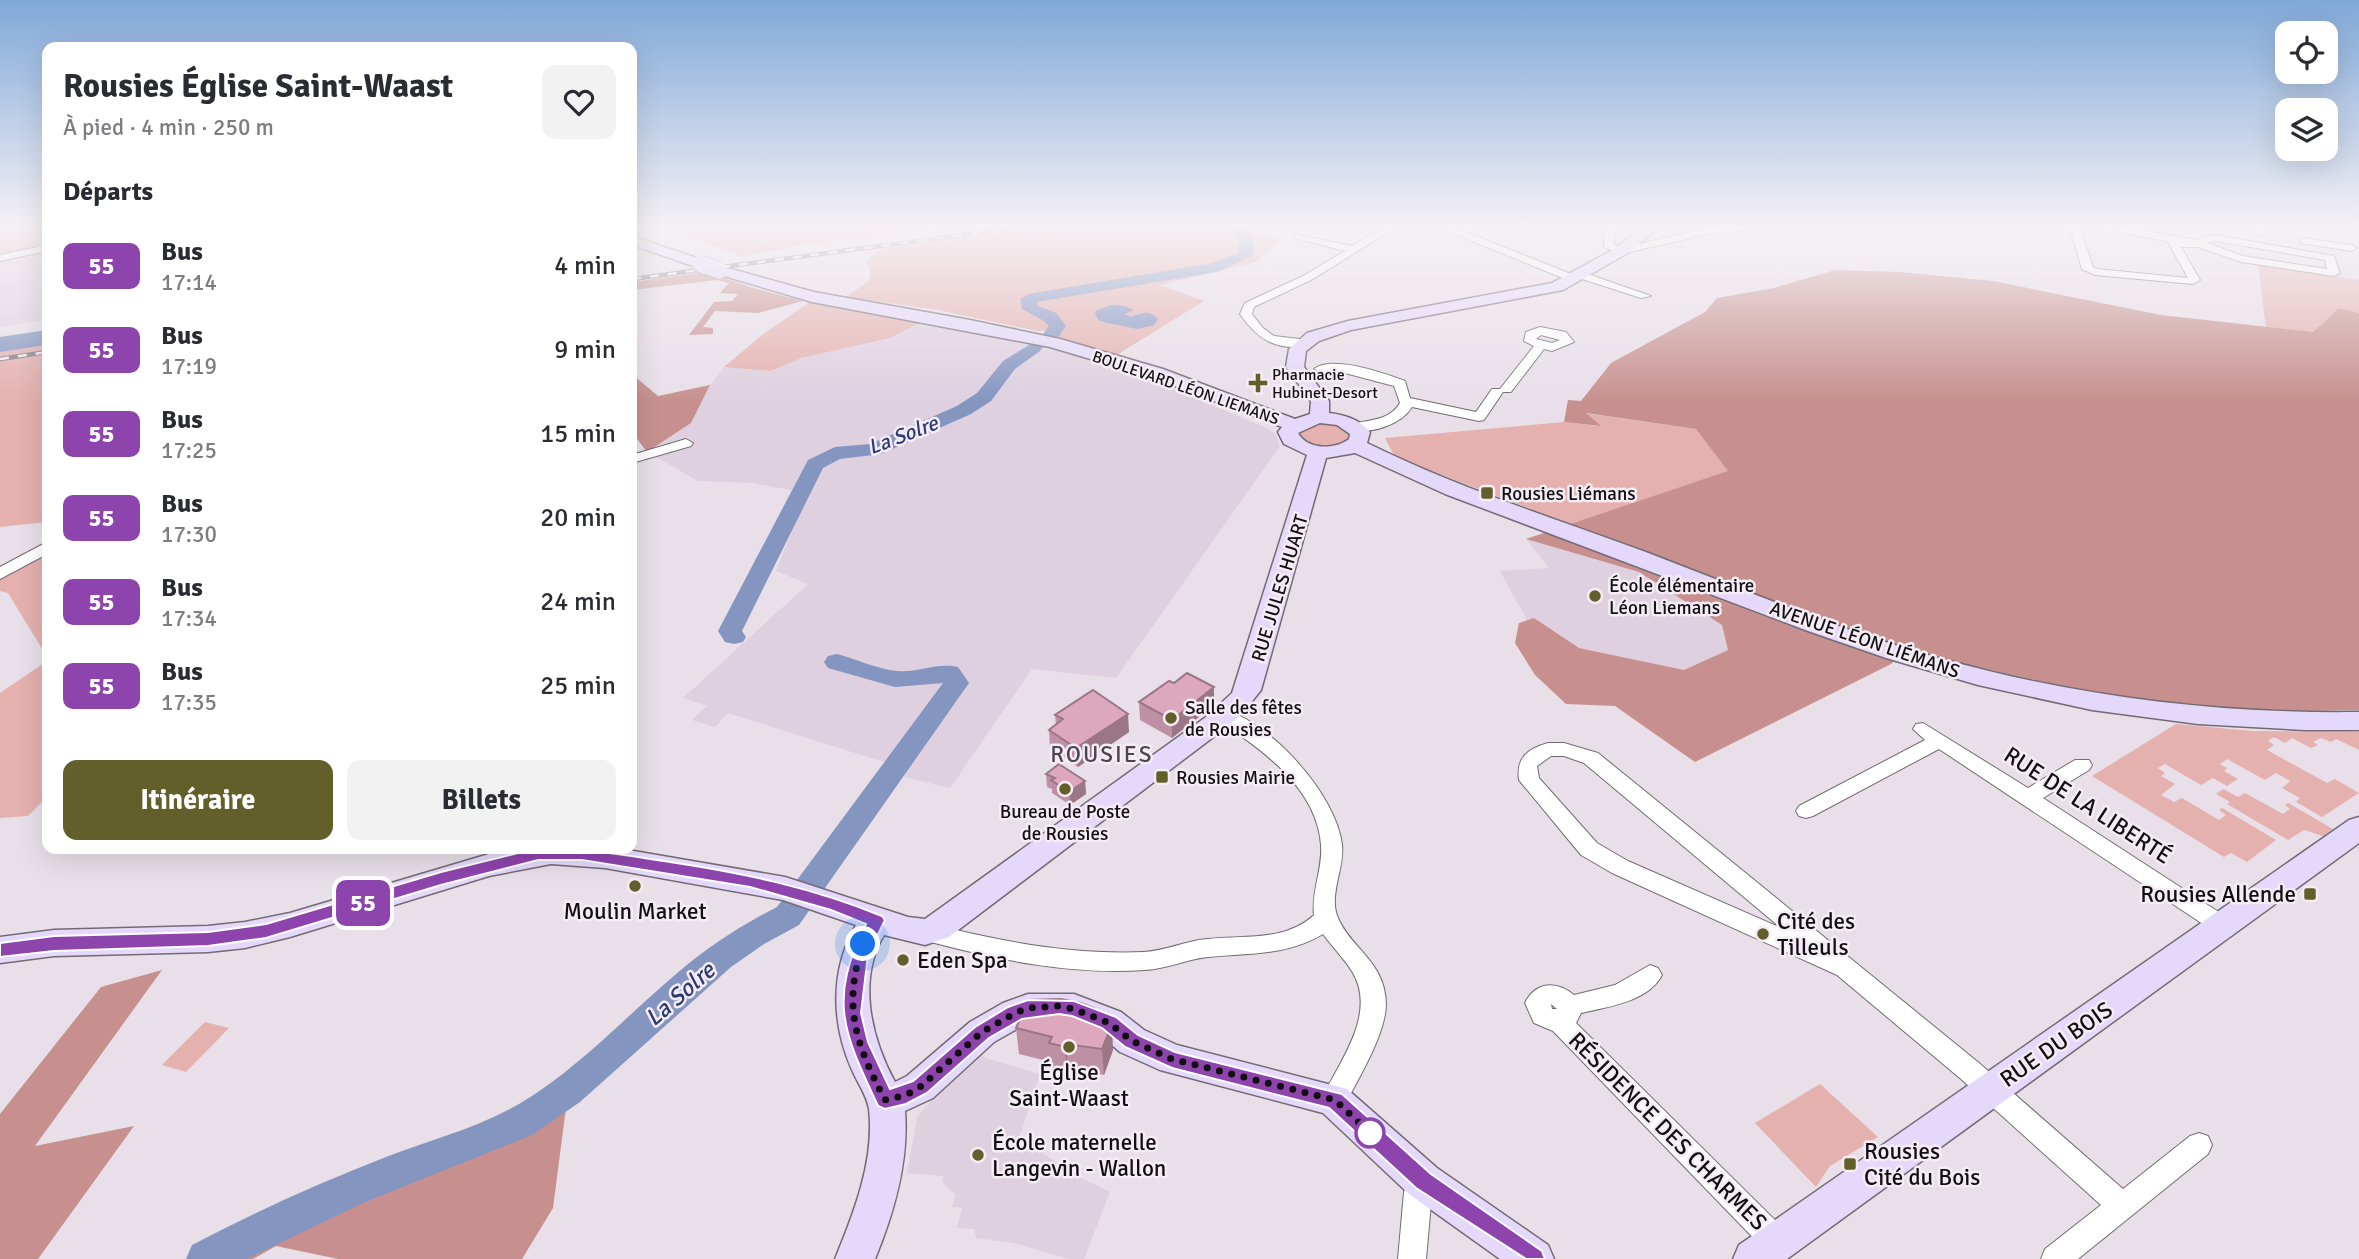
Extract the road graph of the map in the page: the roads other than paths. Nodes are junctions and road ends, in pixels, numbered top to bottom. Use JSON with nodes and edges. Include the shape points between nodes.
{"nodes":[{"id":1,"x":765,"y":284,"type":"edge"},
{"id":2,"x":1295,"y":284,"type":"edge"},
{"id":3,"x":1562,"y":284,"type":"edge"},
{"id":4,"x":1602,"y":284,"type":"edge"},
{"id":5,"x":1645,"y":296,"type":"dead end"},
{"id":6,"x":1304,"y":343,"type":"junction"},
{"id":7,"x":1540,"y":346,"type":"dead end"},
{"id":8,"x":1333,"y":366,"type":"dead end"},
{"id":9,"x":1405,"y":401,"type":"junction"},
{"id":10,"x":1319,"y":417,"type":"junction"},
{"id":11,"x":1294,"y":425,"type":"junction"},
{"id":12,"x":1355,"y":436,"type":"junction"},
{"id":13,"x":686,"y":443,"type":"dead end"},
{"id":14,"x":1318,"y":452,"type":"junction"},
{"id":15,"x":637,"y":457,"type":"edge"},
{"id":16,"x":42,"y":550,"type":"edge"},
{"id":17,"x":0,"y":573,"type":"edge"},
{"id":18,"x":1224,"y":716,"type":"junction"},
{"id":19,"x":2354,"y":722,"type":"edge"},
{"id":20,"x":2082,"y":765,"type":"dead end"},
{"id":21,"x":2029,"y":797,"type":"junction"},
{"id":22,"x":1806,"y":811,"type":"dead end"},
{"id":23,"x":2359,"y":828,"type":"edge"},
{"id":24,"x":1325,"y":918,"type":"junction"},
{"id":25,"x":876,"y":920,"type":"junction"},
{"id":26,"x":2223,"y":926,"type":"junction"},
{"id":27,"x":925,"y":932,"type":"junction"},
{"id":28,"x":0,"y":950,"type":"edge"},
{"id":29,"x":1842,"y":967,"type":"junction"},
{"id":30,"x":1650,"y":975,"type":"dead end"},
{"id":31,"x":1991,"y":1091,"type":"junction"},
{"id":32,"x":885,"y":1100,"type":"junction"},
{"id":33,"x":1335,"y":1100,"type":"junction"},
{"id":34,"x":2199,"y":1145,"type":"dead end"},
{"id":35,"x":1423,"y":1181,"type":"junction"},
{"id":36,"x":2122,"y":1206,"type":"junction"},
{"id":37,"x":1765,"y":1250,"type":"edge"},
{"id":38,"x":855,"y":1259,"type":"edge"},
{"id":39,"x":1412,"y":1259,"type":"edge"},
{"id":40,"x":1534,"y":1259,"type":"edge"},
{"id":41,"x":2055,"y":1259,"type":"edge"}],
"edges":[{"from":1,"to":11,"type":"street","name":"BOULEVARD LÉON LIEMANS","bridge":true,"via":[[812,298],[1054,343],[1157,373]]},
{"from":2,"to":6,"type":"street","via":[[1249,305],[1247,314],[1266,338]]},
{"from":3,"to":6,"type":"street","via":[[1348,326]]},
{"from":4,"to":5,"type":"street"},
{"from":6,"to":10,"type":"street","via":[[1295,356],[1296,367],[1320,401]]},
{"from":7,"to":9,"type":"street","via":[[1479,417]]},
{"from":8,"to":9,"type":"street","via":[[1395,381]]},
{"from":9,"to":12,"type":"street","via":[[1406,407],[1394,417]]},
{"from":10,"to":11,"type":"street"},
{"from":10,"to":12,"type":"street","name":"AVENUE LÉON LIÉMANS","via":[[1342,420]]},
{"from":11,"to":14,"type":"street","via":[[1288,432],[1291,440]]},
{"from":12,"to":14,"type":"street","via":[[1340,451]]},
{"from":12,"to":19,"type":"street","name":"AVENUE LÉON LIÉMANS","via":[[1401,467],[1937,665],[2042,691],[2150,710],[2264,721]]},
{"from":13,"to":15,"type":"street"},
{"from":14,"to":18,"type":"street","name":"RUE JULES HUART","via":[[1248,690]]},
{"from":16,"to":17,"type":"street"},
{"from":18,"to":24,"type":"street","via":[[1266,743],[1327,816],[1332,846]]},
{"from":18,"to":27,"type":"street","name":"RUE JULES HUART","via":[[949,922]]},
{"from":20,"to":21,"type":"street"},
{"from":21,"to":22,"type":"street","name":"RUE DE LA LIBERTÉ","via":[[1931,734]]},
{"from":21,"to":26,"type":"street","name":"RUE DE LA LIBERTÉ"},
{"from":23,"to":26,"type":"street","name":"RUE DU BOIS"},
{"from":24,"to":27,"type":"street","via":[[1298,936],[1270,943],[1203,948],[1148,961],[1049,957]]},
{"from":24,"to":33,"type":"street","via":[[1359,963],[1373,996],[1373,1012]]},
{"from":25,"to":27,"type":"street"},
{"from":25,"to":28,"type":"street","via":[[750,880],[594,855],[538,854],[256,933]]},
{"from":25,"to":32,"type":"street","via":[[859,955],[852,1013],[858,1042]]},
{"from":26,"to":31,"type":"street","name":"RUE DU BOIS"},
{"from":29,"to":29,"type":"street","via":[[1591,758],[1573,750],[1554,749],[1536,753],[1527,765],[1529,779],[1589,849]]},
{"from":29,"to":31,"type":"street"},
{"from":30,"to":37,"type":"street","name":"RÉSIDENCE DES CHARMES","via":[[1621,994],[1564,1013]]},
{"from":31,"to":36,"type":"street"},
{"from":31,"to":37,"type":"street","name":"RUE DU BOIS"},
{"from":32,"to":33,"type":"street","via":[[920,1087],[982,1032],[1015,1013],[1059,1006],[1109,1023],[1132,1041],[1172,1059]]},
{"from":32,"to":38,"type":"street","via":[[887,1133],[876,1202]]},
{"from":33,"to":35,"type":"street"},
{"from":34,"to":36,"type":"street"},
{"from":35,"to":39,"type":"street"},
{"from":35,"to":40,"type":"street"},
{"from":36,"to":41,"type":"street"}]}
